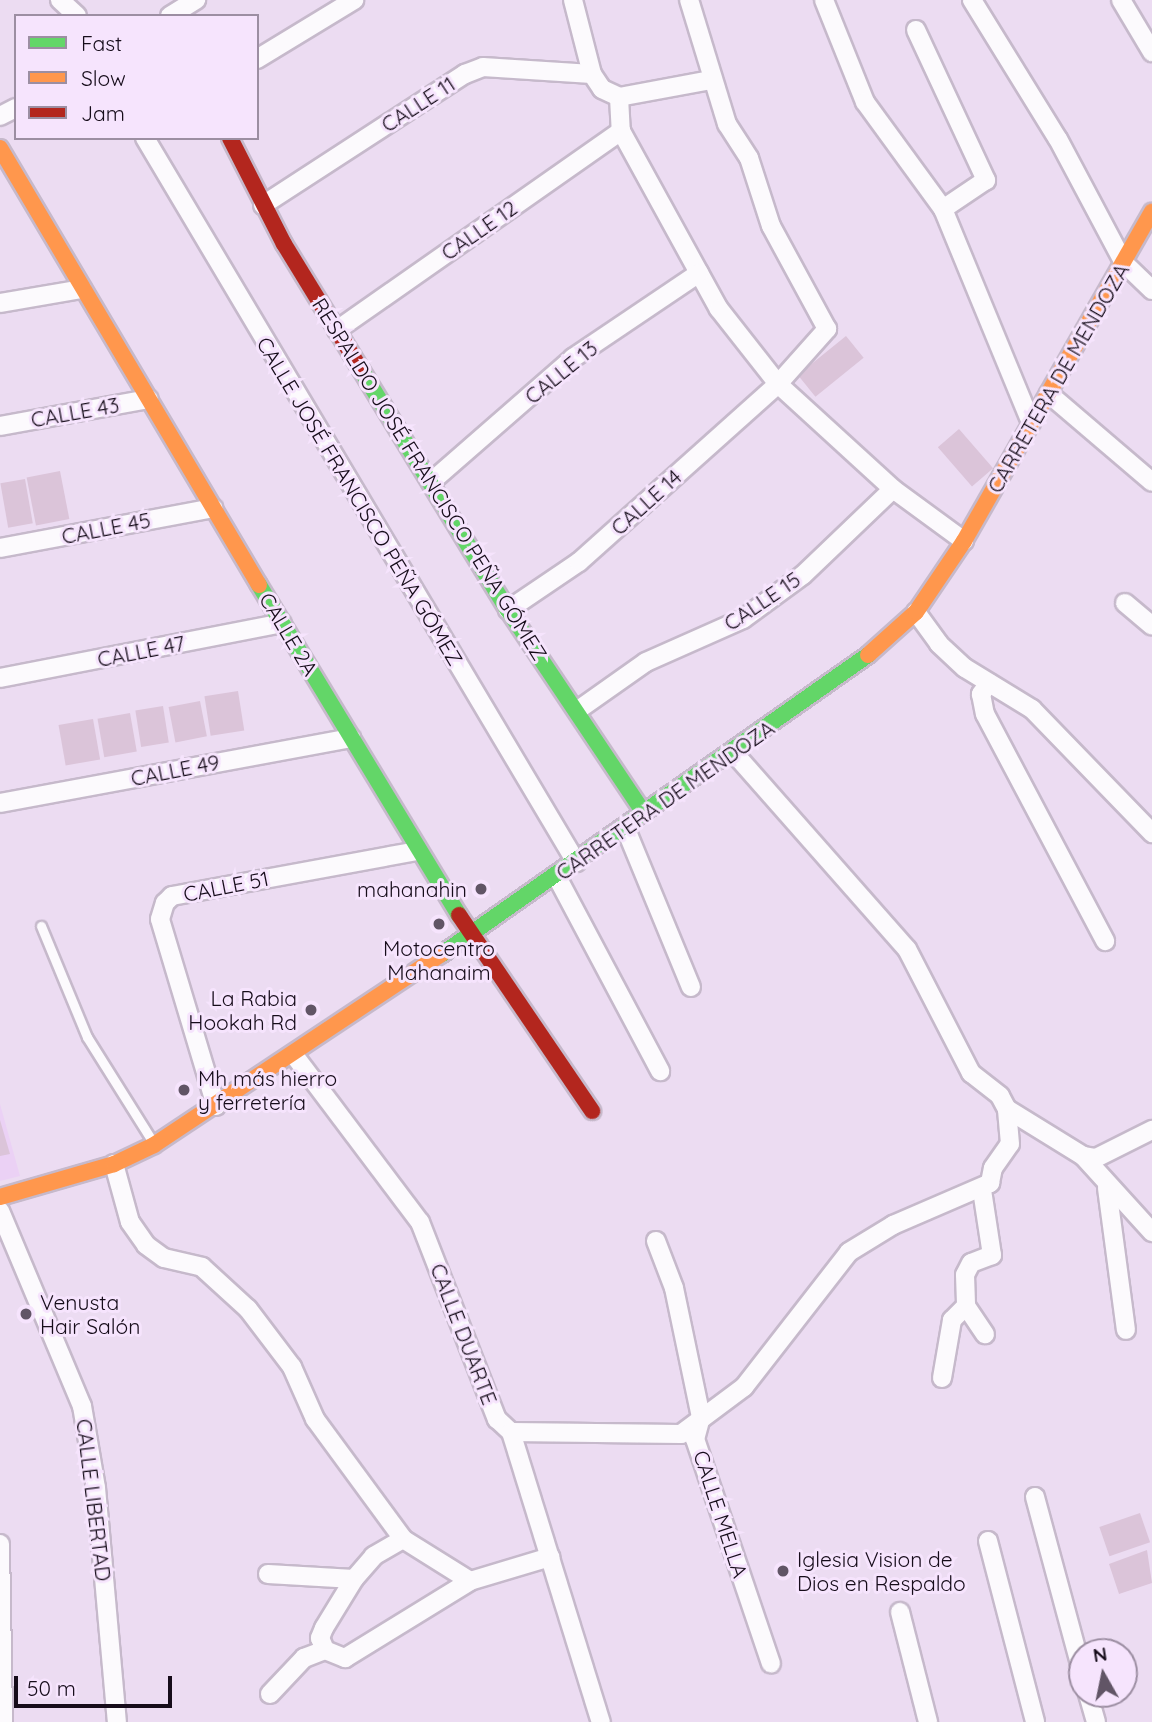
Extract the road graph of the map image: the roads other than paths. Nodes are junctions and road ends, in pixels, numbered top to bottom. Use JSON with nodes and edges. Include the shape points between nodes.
{"nodes":[{"id":1,"x":60,"y":0,"type":"edge"},
{"id":2,"x":196,"y":0,"type":"edge"},
{"id":3,"x":354,"y":0,"type":"edge"},
{"id":4,"x":573,"y":0,"type":"edge"},
{"id":5,"x":688,"y":0,"type":"edge"},
{"id":6,"x":824,"y":0,"type":"edge"},
{"id":7,"x":972,"y":0,"type":"edge"},
{"id":8,"x":1121,"y":0,"type":"edge"},
{"id":9,"x":77,"y":10,"type":"edge"},
{"id":10,"x":173,"y":14,"type":"edge"},
{"id":11,"x":916,"y":30,"type":"dead end"},
{"id":12,"x":1152,"y":52,"type":"edge"},
{"id":13,"x":259,"y":58,"type":"edge"},
{"id":14,"x":592,"y":74,"type":"junction"},
{"id":15,"x":711,"y":80,"type":"junction"},
{"id":16,"x":619,"y":97,"type":"junction"},
{"id":17,"x":621,"y":131,"type":"junction"},
{"id":18,"x":146,"y":140,"type":"edge"},
{"id":19,"x":231,"y":140,"type":"edge"},
{"id":20,"x":0,"y":148,"type":"edge"},
{"id":21,"x":9,"y":177,"type":"edge"},
{"id":22,"x":264,"y":205,"type":"junction"},
{"id":23,"x":943,"y":209,"type":"junction"},
{"id":24,"x":1152,"y":212,"type":"edge"},
{"id":25,"x":1124,"y":263,"type":"junction"},
{"id":26,"x":699,"y":273,"type":"junction"},
{"id":27,"x":82,"y":289,"type":"junction"},
{"id":28,"x":1152,"y":290,"type":"edge"},
{"id":29,"x":0,"y":303,"type":"edge"},
{"id":30,"x":337,"y":330,"type":"junction"},
{"id":31,"x":778,"y":384,"type":"junction"},
{"id":32,"x":1049,"y":394,"type":"junction"},
{"id":33,"x":149,"y":399,"type":"junction"},
{"id":34,"x":1031,"y":423,"type":"junction"},
{"id":35,"x":0,"y":426,"type":"edge"},
{"id":36,"x":431,"y":482,"type":"junction"},
{"id":37,"x":1152,"y":482,"type":"edge"},
{"id":38,"x":893,"y":489,"type":"junction"},
{"id":39,"x":213,"y":508,"type":"junction"},
{"id":40,"x":964,"y":541,"type":"junction"},
{"id":41,"x":0,"y":548,"type":"edge"},
{"id":42,"x":1125,"y":603,"type":"dead end"},
{"id":43,"x":508,"y":610,"type":"junction"},
{"id":44,"x":916,"y":612,"type":"junction"},
{"id":45,"x":282,"y":623,"type":"junction"},
{"id":46,"x":1152,"y":626,"type":"edge"},
{"id":47,"x":0,"y":678,"type":"edge"},
{"id":48,"x":989,"y":683,"type":"junction"},
{"id":49,"x":578,"y":710,"type":"junction"},
{"id":50,"x":351,"y":738,"type":"junction"},
{"id":51,"x":734,"y":752,"type":"junction"},
{"id":52,"x":0,"y":803,"type":"edge"},
{"id":53,"x":644,"y":813,"type":"junction"},
{"id":54,"x":625,"y":827,"type":"junction"},
{"id":55,"x":1152,"y":833,"type":"edge"},
{"id":56,"x":416,"y":851,"type":"junction"},
{"id":57,"x":576,"y":862,"type":"junction"},
{"id":58,"x":557,"y":877,"type":"junction"},
{"id":59,"x":41,"y":926,"type":"dead end"},
{"id":60,"x":471,"y":934,"type":"junction"},
{"id":61,"x":1105,"y":941,"type":"dead end"},
{"id":62,"x":691,"y":987,"type":"dead end"},
{"id":63,"x":294,"y":1055,"type":"junction"},
{"id":64,"x":660,"y":1071,"type":"dead end"},
{"id":65,"x":216,"y":1106,"type":"junction"},
{"id":66,"x":1007,"y":1110,"type":"junction"},
{"id":67,"x":592,"y":1111,"type":"dead end"},
{"id":68,"x":1152,"y":1130,"type":"edge"},
{"id":69,"x":154,"y":1145,"type":"junction"},
{"id":70,"x":1083,"y":1156,"type":"junction"},
{"id":71,"x":114,"y":1164,"type":"junction"},
{"id":72,"x":1107,"y":1188,"type":"junction"},
{"id":73,"x":982,"y":1191,"type":"junction"},
{"id":74,"x":0,"y":1197,"type":"edge"},
{"id":75,"x":0,"y":1211,"type":"edge"},
{"id":76,"x":1152,"y":1232,"type":"edge"},
{"id":77,"x":656,"y":1241,"type":"dead end"},
{"id":78,"x":966,"y":1306,"type":"junction"},
{"id":79,"x":1126,"y":1330,"type":"dead end"},
{"id":80,"x":985,"y":1334,"type":"dead end"},
{"id":81,"x":942,"y":1378,"type":"dead end"},
{"id":82,"x":701,"y":1417,"type":"junction"},
{"id":83,"x":511,"y":1432,"type":"junction"},
{"id":84,"x":1035,"y":1497,"type":"dead end"},
{"id":85,"x":403,"y":1539,"type":"junction"},
{"id":86,"x":988,"y":1541,"type":"dead end"},
{"id":87,"x":0,"y":1544,"type":"edge"},
{"id":88,"x":550,"y":1557,"type":"junction"},
{"id":89,"x":268,"y":1574,"type":"dead end"},
{"id":90,"x":354,"y":1579,"type":"junction"},
{"id":91,"x":470,"y":1581,"type":"junction"},
{"id":92,"x":900,"y":1612,"type":"dead end"},
{"id":93,"x":1073,"y":1638,"type":"edge"},
{"id":94,"x":325,"y":1650,"type":"junction"},
{"id":95,"x":771,"y":1664,"type":"dead end"},
{"id":96,"x":270,"y":1694,"type":"dead end"},
{"id":97,"x":3,"y":1722,"type":"edge"},
{"id":98,"x":117,"y":1722,"type":"edge"},
{"id":99,"x":601,"y":1722,"type":"edge"},
{"id":100,"x":928,"y":1722,"type":"edge"},
{"id":101,"x":1035,"y":1722,"type":"edge"}],
"edges":[{"from":1,"to":9,"type":"street"},
{"from":2,"to":10,"type":"street"},
{"from":3,"to":13,"type":"street"},
{"from":4,"to":14,"type":"street"},
{"from":5,"to":15,"type":"street"},
{"from":6,"to":23,"type":"street","via":[[865,102]]},
{"from":7,"to":25,"type":"street","via":[[1058,139]]},
{"from":8,"to":12,"type":"street"},
{"from":11,"to":23,"type":"street","via":[[986,180],[983,187]]},
{"from":14,"to":16,"type":"street","via":[[602,89]]},
{"from":14,"to":22,"type":"street","name":"CALLE 11","via":[[483,67],[465,74]]},
{"from":15,"to":16,"type":"street"},
{"from":15,"to":31,"type":"street","name":"CALLE 14","via":[[727,124],[749,158],[771,226],[827,329]]},
{"from":16,"to":17,"type":"street"},
{"from":17,"to":26,"type":"street"},
{"from":17,"to":30,"type":"street","name":"CALLE 12"},
{"from":18,"to":57,"type":"street","name":"CALLE JOSÉ FRANCISCO PEÑA GÓMEZ"},
{"from":19,"to":22,"type":"street","name":"RESPALDO JOSÉ FRANCISCO PEÑA GÓMEZ"},
{"from":20,"to":21,"type":"street","name":"CALLE 2A"},
{"from":21,"to":27,"type":"street","name":"CALLE 2A"},
{"from":22,"to":30,"type":"street","name":"RESPALDO JOSÉ FRANCISCO PEÑA GÓMEZ"},
{"from":23,"to":34,"type":"street"},
{"from":24,"to":25,"type":"street","name":"CARRETERA DE MENDOZA"},
{"from":25,"to":28,"type":"street"},
{"from":25,"to":32,"type":"street","name":"CARRETERA DE MENDOZA"},
{"from":26,"to":31,"type":"street"},
{"from":26,"to":36,"type":"street","name":"CALLE 13","via":[[573,358]]},
{"from":27,"to":29,"type":"street"},
{"from":27,"to":33,"type":"street","name":"CALLE 2A"},
{"from":30,"to":36,"type":"street","name":"RESPALDO JOSÉ FRANCISCO PEÑA GÓMEZ"},
{"from":31,"to":38,"type":"street"},
{"from":31,"to":43,"type":"street","name":"CALLE 14","via":[[579,562]]},
{"from":32,"to":34,"type":"street","name":"CARRETERA DE MENDOZA"},
{"from":32,"to":37,"type":"street"},
{"from":33,"to":35,"type":"street","name":"CALLE 43"},
{"from":33,"to":39,"type":"street","name":"CALLE 2A"},
{"from":34,"to":40,"type":"street","name":"CARRETERA DE MENDOZA"},
{"from":36,"to":43,"type":"street","name":"RESPALDO JOSÉ FRANCISCO PEÑA GÓMEZ"},
{"from":38,"to":40,"type":"street"},
{"from":38,"to":49,"type":"street","name":"CALLE 15","via":[[803,575],[743,619],[646,662]]},
{"from":39,"to":41,"type":"street","name":"CALLE 45"},
{"from":39,"to":45,"type":"street","name":"CALLE 2A"},
{"from":40,"to":44,"type":"street","name":"CARRETERA DE MENDOZA"},
{"from":42,"to":46,"type":"street"},
{"from":43,"to":49,"type":"street","name":"RESPALDO JOSÉ FRANCISCO PEÑA GÓMEZ"},
{"from":44,"to":48,"type":"street","via":[[939,645]]},
{"from":44,"to":51,"type":"street","name":"CARRETERA DE MENDOZA","via":[[855,666]]},
{"from":45,"to":47,"type":"street","name":"CALLE 47"},
{"from":45,"to":50,"type":"street","name":"CALLE 2A"},
{"from":48,"to":55,"type":"street","via":[[1032,709]]},
{"from":48,"to":61,"type":"street","via":[[981,694],[985,713]]},
{"from":49,"to":53,"type":"street","name":"RESPALDO JOSÉ FRANCISCO PEÑA GÓMEZ"},
{"from":50,"to":52,"type":"street","name":"CALLE 49"},
{"from":50,"to":56,"type":"street","name":"CALLE 2A"},
{"from":51,"to":53,"type":"street","name":"CARRETERA DE MENDOZA"},
{"from":51,"to":66,"type":"street","via":[[907,949],[971,1073],[1000,1096]]},
{"from":53,"to":54,"type":"street","name":"CARRETERA DE MENDOZA"},
{"from":54,"to":57,"type":"street","name":"CARRETERA DE MENDOZA"},
{"from":54,"to":62,"type":"street"},
{"from":56,"to":60,"type":"street","name":"CALLE 2A"},
{"from":56,"to":65,"type":"street","name":"CALLE 51","via":[[172,896],[165,903],[160,919]]},
{"from":57,"to":58,"type":"street","name":"CARRETERA DE MENDOZA"},
{"from":58,"to":60,"type":"street","name":"CARRETERA DE MENDOZA"},
{"from":58,"to":64,"type":"street"},
{"from":59,"to":69,"type":"lane","via":[[87,1037]]},
{"from":60,"to":63,"type":"street","name":"CARRETERA DE MENDOZA"},
{"from":60,"to":67,"type":"street","name":"CALLE 2A"},
{"from":63,"to":65,"type":"street","name":"CARRETERA DE MENDOZA"},
{"from":63,"to":83,"type":"street","name":"CALLE DUARTE","via":[[420,1222],[497,1419]]},
{"from":65,"to":69,"type":"street","name":"CARRETERA DE MENDOZA"},
{"from":66,"to":70,"type":"street"},
{"from":66,"to":73,"type":"street","via":[[1010,1144]]},
{"from":68,"to":70,"type":"street","via":[[1106,1153]]},
{"from":69,"to":71,"type":"street","name":"CARRETERA DE MENDOZA"},
{"from":70,"to":72,"type":"street"},
{"from":71,"to":74,"type":"street","name":"CARRETERA DE MENDOZA"},
{"from":71,"to":85,"type":"street","via":[[130,1222],[146,1245],[164,1258],[202,1267],[248,1309],[292,1367],[315,1419]]},
{"from":72,"to":76,"type":"street"},
{"from":72,"to":79,"type":"street"},
{"from":73,"to":78,"type":"street","via":[[992,1255],[971,1263],[965,1275]]},
{"from":73,"to":82,"type":"street","via":[[893,1225],[849,1252],[744,1387]]},
{"from":75,"to":98,"type":"street","name":"CALLE LIBERTAD","via":[[82,1406],[96,1488]]},
{"from":77,"to":82,"type":"street","name":"CALLE MELLA","via":[[674,1288]]},
{"from":78,"to":80,"type":"street"},
{"from":78,"to":81,"type":"street","via":[[951,1320]]},
{"from":82,"to":83,"type":"street","via":[[681,1434]]},
{"from":82,"to":95,"type":"street","name":"CALLE MELLA","via":[[695,1439]]},
{"from":83,"to":88,"type":"street","name":"CALLE DUARTE"},
{"from":84,"to":93,"type":"street"},
{"from":85,"to":90,"type":"street","via":[[374,1556]]},
{"from":85,"to":91,"type":"street"},
{"from":86,"to":101,"type":"street"},
{"from":87,"to":97,"type":"street"},
{"from":88,"to":91,"type":"street"},
{"from":88,"to":99,"type":"street","name":"CALLE DUARTE"},
{"from":89,"to":90,"type":"street"},
{"from":90,"to":94,"type":"street","via":[[324,1628],[320,1639]]},
{"from":91,"to":94,"type":"street","via":[[345,1658]]},
{"from":92,"to":100,"type":"street"},
{"from":94,"to":96,"type":"street","via":[[304,1658]]}]}
